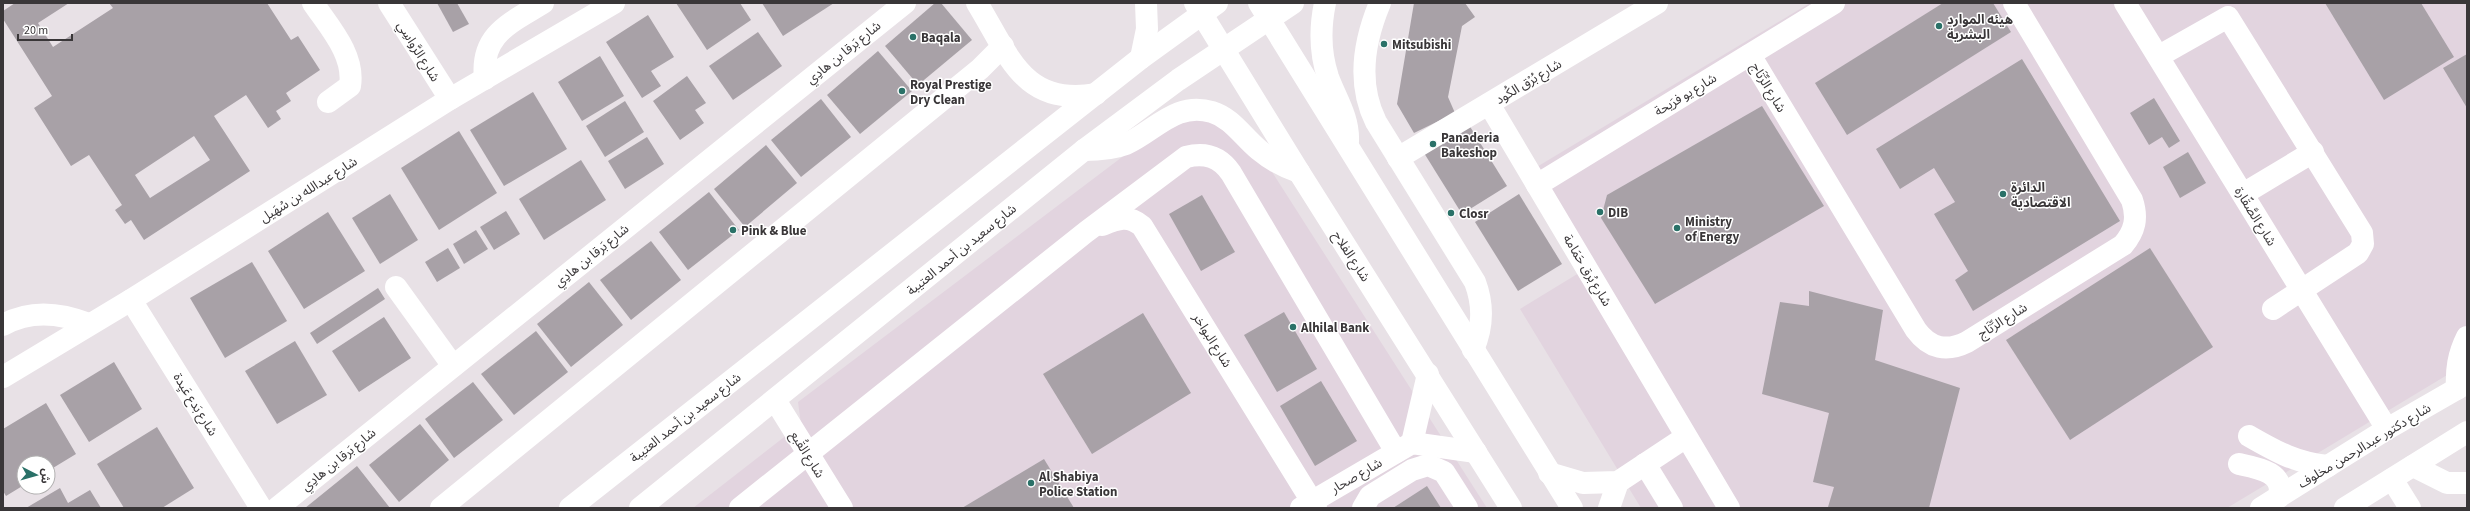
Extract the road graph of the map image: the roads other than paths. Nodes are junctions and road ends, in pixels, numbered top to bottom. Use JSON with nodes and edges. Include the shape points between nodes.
{"nodes":[{"id":1,"x":313,"y":3,"type":"edge"},
{"id":2,"x":389,"y":3,"type":"edge"},
{"id":3,"x":543,"y":3,"type":"edge"},
{"id":4,"x":614,"y":3,"type":"edge"},
{"id":5,"x":905,"y":3,"type":"edge"},
{"id":6,"x":978,"y":3,"type":"edge"},
{"id":7,"x":1146,"y":3,"type":"edge"},
{"id":8,"x":1293,"y":3,"type":"edge"},
{"id":9,"x":1325,"y":3,"type":"edge"},
{"id":10,"x":1380,"y":3,"type":"edge"},
{"id":11,"x":1657,"y":3,"type":"edge"},
{"id":12,"x":2014,"y":3,"type":"edge"},
{"id":13,"x":2125,"y":3,"type":"edge"},
{"id":14,"x":1829,"y":4,"type":"edge"},
{"id":15,"x":1205,"y":7,"type":"edge"},
{"id":16,"x":1264,"y":11,"type":"edge"},
{"id":17,"x":1003,"y":46,"type":"junction"},
{"id":18,"x":1224,"y":49,"type":"junction"},
{"id":19,"x":1750,"y":54,"type":"junction"},
{"id":20,"x":2159,"y":56,"type":"junction"},
{"id":21,"x":1141,"y":58,"type":"junction"},
{"id":22,"x":484,"y":79,"type":"junction"},
{"id":23,"x":1096,"y":94,"type":"junction"},
{"id":24,"x":450,"y":99,"type":"junction"},
{"id":25,"x":328,"y":102,"type":"dead end"},
{"id":26,"x":1489,"y":104,"type":"junction"},
{"id":27,"x":1348,"y":148,"type":"junction"},
{"id":28,"x":1084,"y":150,"type":"junction"},
{"id":29,"x":2313,"y":152,"type":"junction"},
{"id":30,"x":1398,"y":158,"type":"junction"},
{"id":31,"x":1299,"y":172,"type":"junction"},
{"id":32,"x":1537,"y":185,"type":"junction"},
{"id":33,"x":2243,"y":194,"type":"junction"},
{"id":34,"x":1086,"y":232,"type":"junction"},
{"id":35,"x":396,"y":287,"type":"dead end"},
{"id":36,"x":2302,"y":290,"type":"junction"},
{"id":37,"x":131,"y":300,"type":"junction"},
{"id":38,"x":2273,"y":309,"type":"dead end"},
{"id":39,"x":89,"y":324,"type":"junction"},
{"id":40,"x":3,"y":325,"type":"edge"},
{"id":41,"x":2467,"y":337,"type":"edge"},
{"id":42,"x":1473,"y":350,"type":"junction"},
{"id":43,"x":453,"y":366,"type":"junction"},
{"id":44,"x":1428,"y":374,"type":"junction"},
{"id":45,"x":3,"y":377,"type":"edge"},
{"id":46,"x":2462,"y":386,"type":"edge"},
{"id":47,"x":775,"y":400,"type":"junction"},
{"id":48,"x":2387,"y":429,"type":"junction"},
{"id":49,"x":2467,"y":432,"type":"edge"},
{"id":50,"x":2249,"y":436,"type":"dead end"},
{"id":51,"x":1686,"y":437,"type":"junction"},
{"id":52,"x":1404,"y":448,"type":"junction"},
{"id":53,"x":1476,"y":452,"type":"junction"},
{"id":54,"x":808,"y":454,"type":"junction"},
{"id":55,"x":1645,"y":464,"type":"junction"},
{"id":56,"x":2239,"y":464,"type":"dead end"},
{"id":57,"x":2328,"y":466,"type":"junction"},
{"id":58,"x":2413,"y":466,"type":"junction"},
{"id":59,"x":1549,"y":473,"type":"junction"},
{"id":60,"x":2392,"y":479,"type":"junction"},
{"id":61,"x":1618,"y":482,"type":"junction"},
{"id":62,"x":2467,"y":483,"type":"edge"},
{"id":63,"x":2270,"y":502,"type":"edge"},
{"id":64,"x":1310,"y":506,"type":"edge"},
{"id":65,"x":261,"y":508,"type":"edge"},
{"id":66,"x":277,"y":508,"type":"edge"},
{"id":67,"x":441,"y":508,"type":"edge"},
{"id":68,"x":570,"y":508,"type":"edge"},
{"id":69,"x":640,"y":508,"type":"edge"},
{"id":70,"x":740,"y":508,"type":"edge"},
{"id":71,"x":842,"y":508,"type":"edge"},
{"id":72,"x":1363,"y":508,"type":"edge"},
{"id":73,"x":1467,"y":508,"type":"edge"},
{"id":74,"x":1510,"y":508,"type":"edge"},
{"id":75,"x":1572,"y":508,"type":"edge"},
{"id":76,"x":1609,"y":508,"type":"edge"},
{"id":77,"x":1672,"y":508,"type":"edge"},
{"id":78,"x":1728,"y":508,"type":"edge"},
{"id":79,"x":2345,"y":508,"type":"edge"},
{"id":80,"x":2410,"y":508,"type":"edge"}],
"edges":[{"from":1,"to":25,"type":"street","via":[[349,58],[352,73],[350,86]]},
{"from":2,"to":24,"type":"street","name":"شارع الرَّواسِي"},
{"from":3,"to":22,"type":"street","via":[[499,31],[491,41],[483,66]]},
{"from":4,"to":22,"type":"street","name":"شارع عبدالله بن سُهَيل"},
{"from":5,"to":43,"type":"street","name":"شارع بَرقا بن هادِي"},
{"from":6,"to":17,"type":"street"},
{"from":7,"to":21,"type":"street","via":[[1147,29]]},
{"from":8,"to":16,"type":"street","name":"شارع سعيد بن أحمد العتيبة"},
{"from":9,"to":27,"type":"street","via":[[1321,31],[1322,54],[1328,76],[1345,116]]},
{"from":10,"to":30,"type":"street","via":[[1365,61],[1365,92],[1376,122]]},
{"from":11,"to":26,"type":"street","name":"شارع بُرْق الكُود"},
{"from":12,"to":19,"type":"street","name":"شارع الرِّتَاج","via":[[2132,200],[2136,219],[2134,229],[2123,245],[1967,342],[1949,348],[1930,344],[1916,330]]},
{"from":13,"to":20,"type":"street","name":"شارع الصَّقّارة"},
{"from":14,"to":19,"type":"street","name":"شارع يو فرَيحة"},
{"from":15,"to":18,"type":"street","name":"شارع الفلاح"},
{"from":15,"to":21,"type":"street","name":"شارع سعيد بن أحمد العتيبة"},
{"from":16,"to":18,"type":"street","name":"شارع سعيد بن أحمد العتيبة"},
{"from":16,"to":27,"type":"street"},
{"from":17,"to":23,"type":"street","via":[[1019,73],[1035,86],[1054,95],[1075,98]]},
{"from":17,"to":67,"type":"street","via":[[980,69]]},
{"from":18,"to":28,"type":"street","name":"شارع سعيد بن أحمد العتيبة"},
{"from":18,"to":31,"type":"street","name":"شارع الفلاح"},
{"from":19,"to":32,"type":"street","name":"شارع يو فرَيحة"},
{"from":20,"to":29,"type":"street","via":[[2228,17]]},
{"from":20,"to":33,"type":"street","name":"شارع الصَّقّارة"},
{"from":21,"to":23,"type":"street","name":"شارع سعيد بن أحمد العتيبة"},
{"from":22,"to":24,"type":"street","name":"شارع عبدالله بن سُهَيل"},
{"from":23,"to":68,"type":"street","name":"شارع سعيد بن أحمد العتيبة"},
{"from":24,"to":37,"type":"street","name":"شارع عبدالله بن سُهَيل"},
{"from":26,"to":30,"type":"street","name":"شارع بُرْق الكُود"},
{"from":26,"to":32,"type":"street","name":"شارع بُرق حَمَامة"},
{"from":27,"to":42,"type":"street"},
{"from":28,"to":31,"type":"street","via":[[1116,147],[1136,139],[1171,115],[1187,110],[1203,110],[1221,116],[1265,155]]},
{"from":28,"to":47,"type":"street","name":"شارع سعيد بن أحمد العتيبة"},
{"from":29,"to":33,"type":"street"},
{"from":29,"to":36,"type":"street","via":[[2362,233],[2363,244],[2358,253]]},
{"from":30,"to":42,"type":"street","via":[[1475,282],[1480,296],[1482,324]]},
{"from":31,"to":44,"type":"street","name":"شارع الفلاح"},
{"from":32,"to":51,"type":"street","name":"شارع بُرق حَمَامة"},
{"from":33,"to":36,"type":"street","name":"شارع الصَّقّارة"},
{"from":34,"to":52,"type":"street","via":[[1186,157],[1199,155],[1217,158],[1231,173]]},
{"from":34,"to":54,"type":"street"},
{"from":34,"to":64,"type":"street","name":"شارع البواخر","via":[[1121,218],[1136,221],[1142,226]]},
{"from":35,"to":43,"type":"street"},
{"from":36,"to":38,"type":"street"},
{"from":36,"to":48,"type":"street","name":"شارع الصَّقّارة"},
{"from":37,"to":39,"type":"street","name":"شارع عبدالله بن سُهَيل"},
{"from":37,"to":65,"type":"street","name":"شارع بَدع عَيِدة"},
{"from":39,"to":40,"type":"street","via":[[70,317],[49,314],[28,316]]},
{"from":39,"to":45,"type":"street","name":"شارع عبدالله بن سُهَيل"},
{"from":41,"to":46,"type":"street","via":[[2460,350],[2456,370]]},
{"from":42,"to":59,"type":"street"},
{"from":43,"to":66,"type":"street","name":"شارع بَرقا بن هادِي"},
{"from":44,"to":52,"type":"street"},
{"from":44,"to":53,"type":"street","name":"شارع الفلاح"},
{"from":46,"to":48,"type":"street","name":"شارع دكتور عبدالرحمن مخلوف"},
{"from":47,"to":54,"type":"street","name":"شارع القُبع"},
{"from":47,"to":69,"type":"street","name":"شارع سعيد بن أحمد العتيبة"},
{"from":48,"to":57,"type":"street","name":"شارع دكتور عبدالرحمن مخلوف"},
{"from":49,"to":58,"type":"street"},
{"from":50,"to":57,"type":"street","via":[[2275,452],[2295,460]]},
{"from":51,"to":55,"type":"street"},
{"from":51,"to":78,"type":"street","name":"شارع بُرق حَمَامة"},
{"from":52,"to":53,"type":"street"},
{"from":52,"to":64,"type":"street","name":"شارع صحار"},
{"from":53,"to":74,"type":"street","name":"شارع الفلاح"},
{"from":54,"to":70,"type":"street"},
{"from":54,"to":71,"type":"street","name":"شارع القُبع"},
{"from":55,"to":61,"type":"street"},
{"from":55,"to":77,"type":"street"},
{"from":56,"to":63,"type":"street","via":[[2273,474],[2280,485]]},
{"from":57,"to":63,"type":"street","name":"شارع دكتور عبدالرحمن مخلوف"},
{"from":58,"to":60,"type":"street"},
{"from":58,"to":62,"type":"street","via":[[2447,483]]},
{"from":59,"to":61,"type":"street","via":[[1583,483]]},
{"from":59,"to":75,"type":"street"},
{"from":60,"to":79,"type":"street"},
{"from":60,"to":80,"type":"street"},
{"from":61,"to":76,"type":"street"},
{"from":72,"to":73,"type":"street","via":[[1370,496],[1412,470],[1428,465],[1444,472]]}]}
